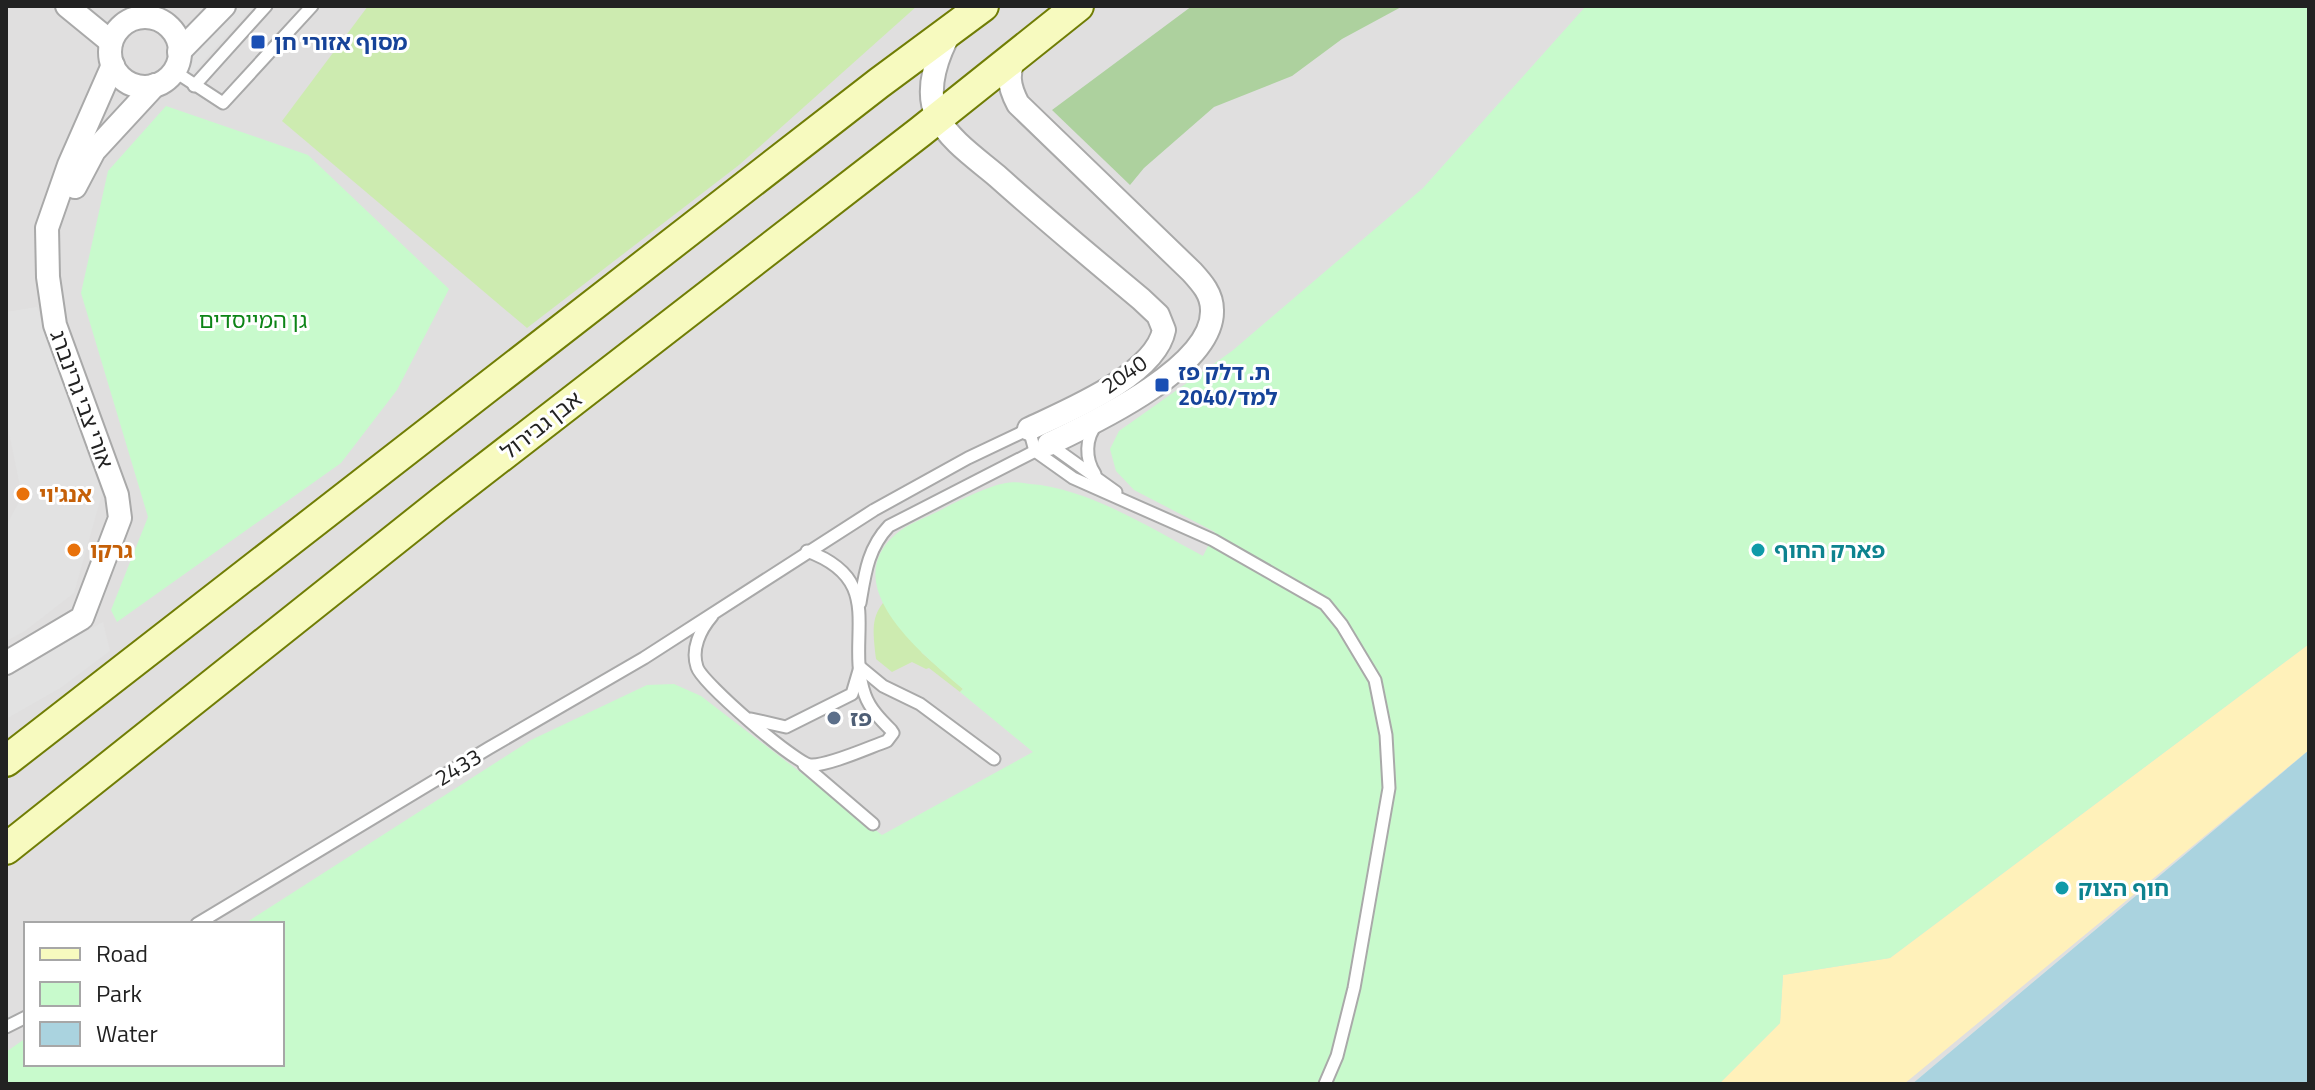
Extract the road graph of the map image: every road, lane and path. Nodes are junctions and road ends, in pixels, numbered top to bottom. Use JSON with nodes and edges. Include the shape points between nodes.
{"nodes":[{"id":1,"x":67,"y":6,"type":"edge"},
{"id":2,"x":224,"y":6,"type":"edge"},
{"id":3,"x":266,"y":6,"type":"edge"},
{"id":4,"x":312,"y":6,"type":"edge"},
{"id":5,"x":983,"y":6,"type":"edge"},
{"id":6,"x":1078,"y":6,"type":"edge"},
{"id":7,"x":144,"y":12,"type":"edge"},
{"id":8,"x":953,"y":28,"type":"junction"},
{"id":9,"x":111,"y":42,"type":"junction"},
{"id":10,"x":1017,"y":52,"type":"junction"},
{"id":11,"x":177,"y":62,"type":"junction"},
{"id":12,"x":113,"y":65,"type":"junction"},
{"id":13,"x":155,"y":85,"type":"junction"},
{"id":14,"x":194,"y":86,"type":"junction"},
{"id":15,"x":937,"y":118,"type":"junction"},
{"id":16,"x":47,"y":228,"type":"junction"},
{"id":17,"x":1101,"y":419,"type":"junction"},
{"id":18,"x":1038,"y":441,"type":"junction"},
{"id":19,"x":1104,"y":484,"type":"junction"},
{"id":20,"x":1126,"y":500,"type":"junction"},
{"id":21,"x":807,"y":551,"type":"junction"},
{"id":22,"x":860,"y":607,"type":"junction"},
{"id":23,"x":718,"y":608,"type":"junction"},
{"id":24,"x":6,"y":663,"type":"edge"},
{"id":25,"x":860,"y":667,"type":"junction"},
{"id":26,"x":746,"y":718,"type":"junction"},
{"id":27,"x":994,"y":759,"type":"dead end"},
{"id":28,"x":6,"y":761,"type":"edge"},
{"id":29,"x":802,"y":763,"type":"junction"},
{"id":30,"x":873,"y":824,"type":"dead end"},
{"id":31,"x":6,"y":849,"type":"edge"},
{"id":32,"x":200,"y":922,"type":"edge"},
{"id":33,"x":24,"y":1018,"type":"edge"},
{"id":34,"x":6,"y":1027,"type":"edge"},
{"id":35,"x":1325,"y":1084,"type":"edge"}],
"edges":[{"from":1,"to":9,"type":"street"},
{"from":2,"to":11,"type":"street"},
{"from":3,"to":14,"type":"lane"},
{"from":4,"to":14,"type":"lane","via":[[223,103]]},
{"from":5,"to":8,"type":"street"},
{"from":6,"to":10,"type":"street","name":"אבן גבירול"},
{"from":7,"to":9,"type":"street","via":[[122,26]]},
{"from":7,"to":11,"type":"street","via":[[174,33]]},
{"from":8,"to":15,"type":"street","via":[[935,69],[932,102]]},
{"from":8,"to":28,"type":"street"},
{"from":9,"to":12,"type":"street"},
{"from":10,"to":15,"type":"street","name":"אבן גבירול"},
{"from":10,"to":17,"type":"street","name":"2040","via":[[1008,74],[1018,104],[1192,272],[1212,306],[1210,326],[1180,365]]},
{"from":11,"to":13,"type":"street"},
{"from":11,"to":14,"type":"lane"},
{"from":12,"to":13,"type":"street","via":[[125,81]]},
{"from":12,"to":16,"type":"street","name":"אורי צבי גרינברג"},
{"from":13,"to":16,"type":"street","via":[[94,151]]},
{"from":15,"to":18,"type":"street","name":"2040","via":[[979,161],[1141,299],[1158,315],[1164,330],[1157,349],[1138,369]]},
{"from":15,"to":31,"type":"street","name":"אבן גבירול"},
{"from":16,"to":24,"type":"street","name":"אורי צבי גרינברג","via":[[55,325],[117,495],[120,518],[85,624]]},
{"from":17,"to":18,"type":"street","name":"2040"},
{"from":17,"to":19,"type":"lane","via":[[1089,437],[1088,459]]},
{"from":18,"to":19,"type":"lane"},
{"from":18,"to":20,"type":"lane","via":[[1073,478]]},
{"from":18,"to":21,"type":"lane","name":"2040","via":[[968,458]]},
{"from":18,"to":22,"type":"lane","name":"2040","via":[[889,526],[869,555]]},
{"from":19,"to":20,"type":"lane"},
{"from":20,"to":35,"type":"lane","via":[[1213,540],[1325,604],[1375,680],[1389,788],[1354,988]]},
{"from":21,"to":22,"type":"lane","via":[[839,568]]},
{"from":21,"to":23,"type":"lane","name":"2040"},
{"from":22,"to":25,"type":"lane"},
{"from":23,"to":26,"type":"lane","via":[[702,631],[696,663],[705,682]]},
{"from":23,"to":32,"type":"lane","name":"2433","via":[[644,658]]},
{"from":25,"to":26,"type":"lane","via":[[852,694],[786,727]]},
{"from":25,"to":27,"type":"lane"},
{"from":25,"to":29,"type":"lane","via":[[865,695],[891,737],[818,764]]},
{"from":26,"to":29,"type":"lane"},
{"from":29,"to":30,"type":"lane"},
{"from":33,"to":34,"type":"lane"}]}
